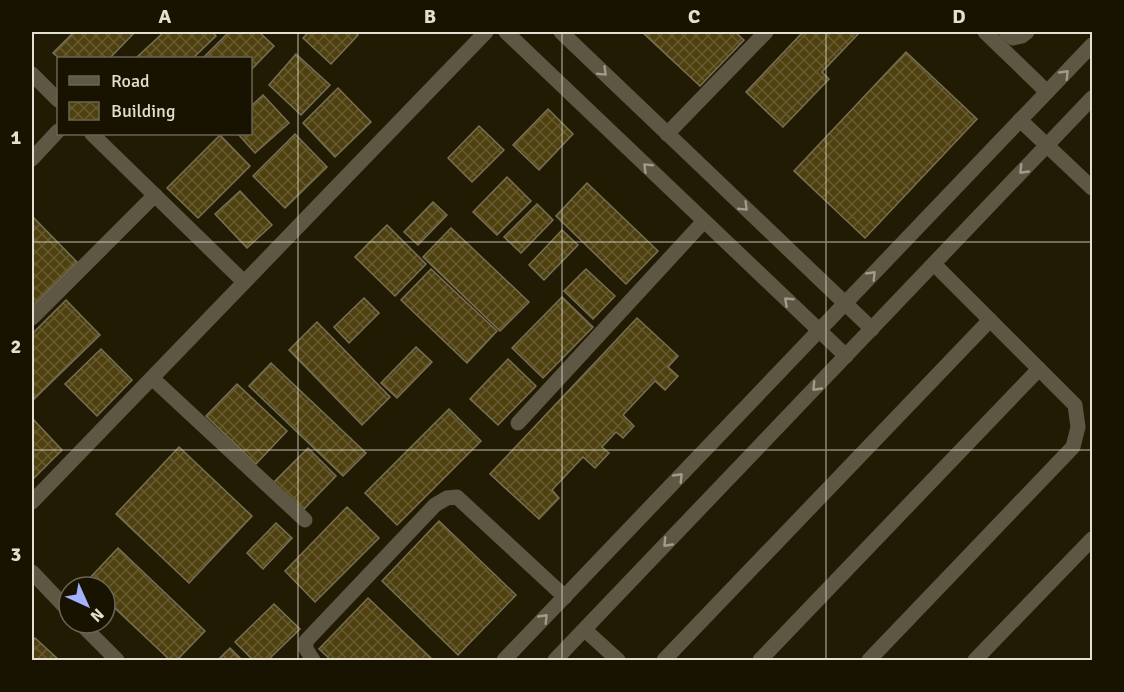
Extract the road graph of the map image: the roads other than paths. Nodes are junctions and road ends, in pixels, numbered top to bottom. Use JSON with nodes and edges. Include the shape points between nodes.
{"nodes":[{"id":1,"x":486,"y":32,"type":"edge"},
{"id":2,"x":506,"y":32,"type":"edge"},
{"id":3,"x":561,"y":32,"type":"edge"},
{"id":4,"x":766,"y":32,"type":"edge"},
{"id":5,"x":985,"y":32,"type":"edge"},
{"id":6,"x":1006,"y":32,"type":"edge"},
{"id":7,"x":1027,"y":32,"type":"edge"},
{"id":8,"x":1092,"y":45,"type":"edge"},
{"id":9,"x":32,"y":74,"type":"edge"},
{"id":10,"x":1047,"y":92,"type":"junction"},
{"id":11,"x":1092,"y":98,"type":"edge"},
{"id":12,"x":57,"y":99,"type":"edge"},
{"id":13,"x":1020,"y":120,"type":"junction"},
{"id":14,"x":57,"y":132,"type":"edge"},
{"id":15,"x":667,"y":134,"type":"junction"},
{"id":16,"x":93,"y":135,"type":"edge"},
{"id":17,"x":1047,"y":146,"type":"junction"},
{"id":18,"x":32,"y":159,"type":"edge"},
{"id":19,"x":1092,"y":188,"type":"edge"},
{"id":20,"x":155,"y":195,"type":"junction"},
{"id":21,"x":704,"y":221,"type":"junction"},
{"id":22,"x":934,"y":264,"type":"junction"},
{"id":23,"x":244,"y":282,"type":"junction"},
{"id":24,"x":845,"y":304,"type":"junction"},
{"id":25,"x":32,"y":318,"type":"edge"},
{"id":26,"x":990,"y":320,"type":"junction"},
{"id":27,"x":819,"y":330,"type":"junction"},
{"id":28,"x":872,"y":330,"type":"junction"},
{"id":29,"x":846,"y":356,"type":"junction"},
{"id":30,"x":1038,"y":369,"type":"junction"},
{"id":31,"x":152,"y":378,"type":"junction"},
{"id":32,"x":518,"y":423,"type":"dead end"},
{"id":33,"x":32,"y":502,"type":"edge"},
{"id":34,"x":305,"y":520,"type":"dead end"},
{"id":35,"x":1092,"y":539,"type":"edge"},
{"id":36,"x":32,"y":572,"type":"edge"},
{"id":37,"x":565,"y":597,"type":"junction"},
{"id":38,"x":57,"y":598,"type":"edge"},
{"id":39,"x":585,"y":630,"type":"junction"},
{"id":40,"x":93,"y":635,"type":"edge"},
{"id":41,"x":117,"y":660,"type":"edge"},
{"id":42,"x":313,"y":660,"type":"edge"},
{"id":43,"x":504,"y":660,"type":"edge"},
{"id":44,"x":555,"y":660,"type":"edge"},
{"id":45,"x":618,"y":660,"type":"edge"},
{"id":46,"x":664,"y":660,"type":"edge"},
{"id":47,"x":760,"y":660,"type":"edge"},
{"id":48,"x":869,"y":660,"type":"edge"},
{"id":49,"x":975,"y":660,"type":"edge"}],
"edges":[{"from":1,"to":23,"type":"street"},
{"from":21,"to":2,"type":"street","one_way":true},
{"from":3,"to":15,"type":"street","one_way":true},
{"from":4,"to":15,"type":"street"},
{"from":5,"to":10,"type":"street"},
{"from":6,"to":7,"type":"street","via":[[1013,38]]},
{"from":10,"to":8,"type":"street","one_way":true},
{"from":9,"to":12,"type":"street"},
{"from":10,"to":13,"type":"street"},
{"from":11,"to":17,"type":"street"},
{"from":13,"to":17,"type":"street"},
{"from":24,"to":13,"type":"street","one_way":true},
{"from":14,"to":18,"type":"street"},
{"from":15,"to":24,"type":"street","one_way":true},
{"from":16,"to":20,"type":"street"},
{"from":17,"to":19,"type":"street"},
{"from":17,"to":22,"type":"street","one_way":true},
{"from":20,"to":23,"type":"street"},
{"from":20,"to":25,"type":"street"},
{"from":27,"to":21,"type":"street","one_way":true},
{"from":21,"to":32,"type":"street"},
{"from":22,"to":26,"type":"street"},
{"from":22,"to":28,"type":"street"},
{"from":23,"to":31,"type":"street"},
{"from":24,"to":27,"type":"street"},
{"from":24,"to":28,"type":"street"},
{"from":26,"to":30,"type":"street"},
{"from":26,"to":46,"type":"street"},
{"from":27,"to":29,"type":"street"},
{"from":37,"to":27,"type":"street","one_way":true},
{"from":28,"to":29,"type":"street"},
{"from":29,"to":39,"type":"street","one_way":true},
{"from":30,"to":47,"type":"street"},
{"from":30,"to":48,"type":"street","via":[[1075,405],[1078,427],[1073,447]]},
{"from":31,"to":33,"type":"street"},
{"from":31,"to":34,"type":"street"},
{"from":35,"to":49,"type":"street"},
{"from":36,"to":38,"type":"street"},
{"from":37,"to":42,"type":"street","via":[[457,497],[447,498],[435,505],[306,641],[306,650]]},
{"from":43,"to":37,"type":"street","one_way":true},
{"from":39,"to":44,"type":"street"},
{"from":39,"to":45,"type":"street"},
{"from":40,"to":41,"type":"street"}]}
